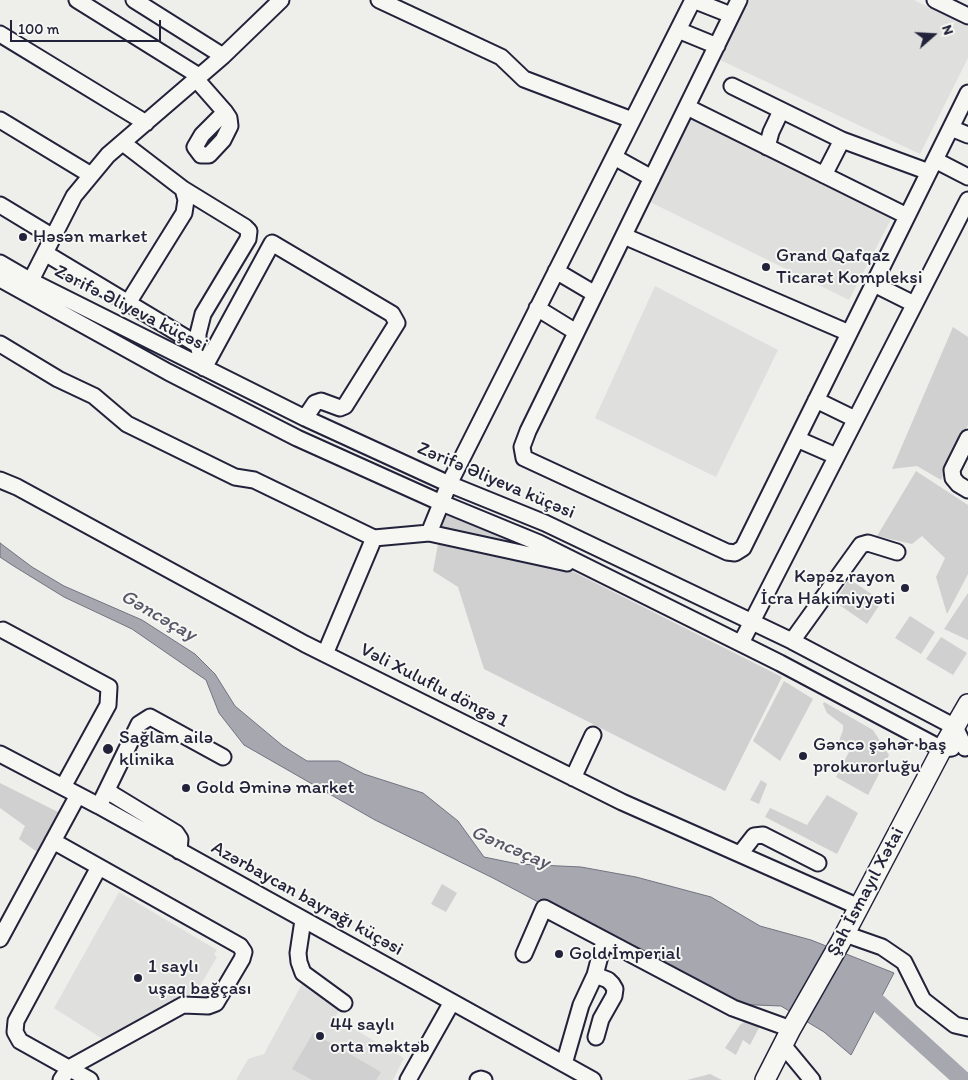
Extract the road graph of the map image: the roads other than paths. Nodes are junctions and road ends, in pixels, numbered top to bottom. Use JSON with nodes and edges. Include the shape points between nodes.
{"nodes":[{"id":1,"x":77,"y":0,"type":"edge"},
{"id":2,"x":134,"y":0,"type":"edge"},
{"id":3,"x":281,"y":0,"type":"edge"},
{"id":4,"x":379,"y":0,"type":"edge"},
{"id":5,"x":693,"y":0,"type":"edge"},
{"id":6,"x":739,"y":0,"type":"edge"},
{"id":7,"x":935,"y":0,"type":"edge"},
{"id":8,"x":732,"y":15,"type":"junction"},
{"id":9,"x":968,"y":16,"type":"edge"},
{"id":10,"x":678,"y":30,"type":"junction"},
{"id":11,"x":0,"y":34,"type":"edge"},
{"id":12,"x":717,"y":46,"type":"junction"},
{"id":13,"x":223,"y":56,"type":"junction"},
{"id":14,"x":198,"y":78,"type":"junction"},
{"id":15,"x":732,"y":86,"type":"dead end"},
{"id":16,"x":968,"y":93,"type":"edge"},
{"id":17,"x":687,"y":107,"type":"junction"},
{"id":18,"x":781,"y":111,"type":"junction"},
{"id":19,"x":225,"y":112,"type":"dead end"},
{"id":20,"x":0,"y":120,"type":"edge"},
{"id":21,"x":632,"y":120,"type":"junction"},
{"id":22,"x":146,"y":123,"type":"junction"},
{"id":23,"x":951,"y":128,"type":"junction"},
{"id":24,"x":968,"y":135,"type":"edge"},
{"id":25,"x":842,"y":140,"type":"junction"},
{"id":26,"x":122,"y":143,"type":"junction"},
{"id":27,"x":767,"y":147,"type":"junction"},
{"id":28,"x":614,"y":157,"type":"junction"},
{"id":29,"x":932,"y":166,"type":"junction"},
{"id":30,"x":824,"y":175,"type":"junction"},
{"id":31,"x":91,"y":176,"type":"junction"},
{"id":32,"x":968,"y":177,"type":"edge"},
{"id":33,"x":652,"y":178,"type":"junction"},
{"id":34,"x":183,"y":190,"type":"junction"},
{"id":35,"x":968,"y":200,"type":"edge"},
{"id":36,"x":0,"y":205,"type":"edge"},
{"id":37,"x":907,"y":216,"type":"junction"},
{"id":38,"x":624,"y":236,"type":"junction"},
{"id":39,"x":53,"y":237,"type":"junction"},
{"id":40,"x":45,"y":253,"type":"junction"},
{"id":41,"x":0,"y":263,"type":"edge"},
{"id":42,"x":556,"y":271,"type":"junction"},
{"id":43,"x":0,"y":280,"type":"edge"},
{"id":44,"x":874,"y":284,"type":"junction"},
{"id":45,"x":27,"y":287,"type":"junction"},
{"id":46,"x":595,"y":294,"type":"junction"},
{"id":47,"x":128,"y":304,"type":"junction"},
{"id":48,"x":914,"y":304,"type":"junction"},
{"id":49,"x":537,"y":308,"type":"junction"},
{"id":50,"x":576,"y":332,"type":"junction"},
{"id":51,"x":849,"y":333,"type":"junction"},
{"id":52,"x":0,"y":344,"type":"edge"},
{"id":53,"x":198,"y":345,"type":"junction"},
{"id":54,"x":204,"y":368,"type":"junction"},
{"id":55,"x":816,"y":400,"type":"junction"},
{"id":56,"x":305,"y":418,"type":"junction"},
{"id":57,"x":855,"y":419,"type":"junction"},
{"id":58,"x":968,"y":438,"type":"edge"},
{"id":59,"x":797,"y":439,"type":"junction"},
{"id":60,"x":836,"y":456,"type":"junction"},
{"id":61,"x":0,"y":480,"type":"edge"},
{"id":62,"x":449,"y":484,"type":"junction"},
{"id":63,"x":968,"y":490,"type":"edge"},
{"id":64,"x":442,"y":503,"type":"junction"},
{"id":65,"x":429,"y":533,"type":"junction"},
{"id":66,"x":374,"y":538,"type":"junction"},
{"id":67,"x":897,"y":552,"type":"dead end"},
{"id":68,"x":589,"y":568,"type":"junction"},
{"id":69,"x":751,"y":622,"type":"junction"},
{"id":70,"x":3,"y":630,"type":"dead end"},
{"id":71,"x":792,"y":641,"type":"junction"},
{"id":72,"x":741,"y":643,"type":"junction"},
{"id":73,"x":325,"y":654,"type":"junction"},
{"id":74,"x":968,"y":704,"type":"edge"},
{"id":75,"x":955,"y":727,"type":"junction"},
{"id":76,"x":593,"y":735,"type":"dead end"},
{"id":77,"x":942,"y":749,"type":"junction"},
{"id":78,"x":966,"y":749,"type":"edge"},
{"id":79,"x":223,"y":758,"type":"dead end"},
{"id":80,"x":2,"y":759,"type":"edge"},
{"id":81,"x":573,"y":778,"type":"junction"},
{"id":82,"x":63,"y":787,"type":"junction"},
{"id":83,"x":107,"y":791,"type":"junction"},
{"id":84,"x":78,"y":795,"type":"junction"},
{"id":85,"x":99,"y":806,"type":"junction"},
{"id":86,"x":53,"y":841,"type":"junction"},
{"id":87,"x":179,"y":850,"type":"junction"},
{"id":88,"x":740,"y":854,"type":"junction"},
{"id":89,"x":818,"y":863,"type":"dead end"},
{"id":90,"x":99,"y":867,"type":"junction"},
{"id":91,"x":859,"y":907,"type":"junction"},
{"id":92,"x":303,"y":920,"type":"junction"},
{"id":93,"x":0,"y":939,"type":"edge"},
{"id":94,"x":843,"y":939,"type":"junction"},
{"id":95,"x":604,"y":941,"type":"junction"},
{"id":96,"x":524,"y":954,"type":"dead end"},
{"id":97,"x":595,"y":975,"type":"junction"},
{"id":98,"x":452,"y":1002,"type":"junction"},
{"id":99,"x":344,"y":1003,"type":"dead end"},
{"id":100,"x":581,"y":1005,"type":"junction"},
{"id":101,"x":604,"y":1012,"type":"junction"},
{"id":102,"x":968,"y":1028,"type":"edge"},
{"id":103,"x":789,"y":1033,"type":"junction"},
{"id":104,"x":596,"y":1037,"type":"dead end"},
{"id":105,"x":564,"y":1064,"type":"junction"},
{"id":106,"x":65,"y":1074,"type":"edge"},
{"id":107,"x":583,"y":1078,"type":"edge"},
{"id":108,"x":90,"y":1080,"type":"edge"},
{"id":109,"x":408,"y":1080,"type":"edge"},
{"id":110,"x":478,"y":1080,"type":"edge"},
{"id":111,"x":484,"y":1080,"type":"edge"},
{"id":112,"x":765,"y":1080,"type":"edge"},
{"id":113,"x":812,"y":1080,"type":"edge"}],
"edges":[{"from":1,"to":14,"type":"street"},
{"from":2,"to":13,"type":"street"},
{"from":3,"to":13,"type":"street"},
{"from":4,"to":21,"type":"street","via":[[501,57],[524,79]]},
{"from":5,"to":8,"type":"street"},
{"from":5,"to":10,"type":"street"},
{"from":6,"to":8,"type":"street"},
{"from":7,"to":9,"type":"street"},
{"from":8,"to":12,"type":"street"},
{"from":10,"to":12,"type":"street"},
{"from":10,"to":21,"type":"street"},
{"from":11,"to":22,"type":"street"},
{"from":12,"to":17,"type":"street"},
{"from":13,"to":14,"type":"street"},
{"from":14,"to":19,"type":"street"},
{"from":14,"to":22,"type":"street"},
{"from":15,"to":18,"type":"street"},
{"from":16,"to":23,"type":"street"},
{"from":17,"to":27,"type":"street"},
{"from":17,"to":33,"type":"street"},
{"from":18,"to":25,"type":"street"},
{"from":18,"to":27,"type":"street"},
{"from":20,"to":31,"type":"street"},
{"from":21,"to":28,"type":"street"},
{"from":22,"to":26,"type":"street"},
{"from":23,"to":24,"type":"street"},
{"from":23,"to":29,"type":"street"},
{"from":25,"to":29,"type":"street"},
{"from":25,"to":30,"type":"street"},
{"from":26,"to":31,"type":"street"},
{"from":26,"to":34,"type":"street"},
{"from":27,"to":30,"type":"street"},
{"from":28,"to":33,"type":"street"},
{"from":28,"to":42,"type":"street"},
{"from":29,"to":32,"type":"street"},
{"from":29,"to":37,"type":"street"},
{"from":30,"to":37,"type":"street"},
{"from":31,"to":39,"type":"street","via":[[74,196]]},
{"from":33,"to":38,"type":"street"},
{"from":34,"to":47,"type":"street","via":[[186,200],[184,212]]},
{"from":34,"to":53,"type":"street","via":[[249,231],[248,239],[203,314]]},
{"from":35,"to":48,"type":"street"},
{"from":36,"to":39,"type":"street"},
{"from":37,"to":44,"type":"street"},
{"from":38,"to":46,"type":"street"},
{"from":38,"to":51,"type":"street"},
{"from":39,"to":40,"type":"street"},
{"from":40,"to":45,"type":"street"},
{"from":40,"to":47,"type":"street"},
{"from":41,"to":45,"type":"street","name":"Zərifə Əliyeva küçəsi"},
{"from":42,"to":46,"type":"street"},
{"from":42,"to":49,"type":"street"},
{"from":43,"to":45,"type":"street","name":"Zərifə Əliyeva küçəsi"},
{"from":44,"to":48,"type":"street"},
{"from":44,"to":51,"type":"street"},
{"from":45,"to":54,"type":"street","name":"Zərifə Əliyeva küçəsi"},
{"from":45,"to":64,"type":"street","name":"Zərifə Əliyeva küçəsi","via":[[168,372],[297,438]]},
{"from":46,"to":50,"type":"street"},
{"from":47,"to":53,"type":"street"},
{"from":48,"to":57,"type":"street"},
{"from":49,"to":50,"type":"street"},
{"from":49,"to":62,"type":"street"},
{"from":50,"to":59,"type":"street","via":[[528,431],[522,447],[524,458],[726,552],[735,553],[743,548]]},
{"from":51,"to":55,"type":"street"},
{"from":52,"to":66,"type":"street","via":[[58,379],[94,396],[127,424],[235,477],[254,480]]},
{"from":53,"to":54,"type":"street"},
{"from":54,"to":56,"type":"street","name":"Zərifə Əliyeva küçəsi"},
{"from":54,"to":56,"type":"street","via":[[272,243],[392,314],[397,323],[345,406],[340,408],[321,401],[315,403]]},
{"from":55,"to":57,"type":"street"},
{"from":55,"to":59,"type":"street"},
{"from":56,"to":62,"type":"street","name":"Zərifə Əliyeva küçəsi"},
{"from":57,"to":60,"type":"street"},
{"from":58,"to":63,"type":"street","via":[[952,470],[953,478]]},
{"from":59,"to":60,"type":"street"},
{"from":60,"to":69,"type":"street"},
{"from":61,"to":73,"type":"street","name":"Vəli Xuluflu döngə 1"},
{"from":62,"to":64,"type":"street"},
{"from":62,"to":69,"type":"street","name":"Zərifə Əliyeva küçəsi","via":[[545,523]]},
{"from":64,"to":65,"type":"street"},
{"from":64,"to":68,"type":"street","name":"Zərifə Əliyeva küçəsi","via":[[539,543]]},
{"from":65,"to":66,"type":"street"},
{"from":65,"to":68,"type":"street"},
{"from":66,"to":73,"type":"street"},
{"from":67,"to":71,"type":"street","via":[[868,543],[860,545]]},
{"from":68,"to":72,"type":"street","name":"Zərifə Əliyeva küçəsi"},
{"from":69,"to":71,"type":"street","name":"Zərifə Əliyeva küçəsi"},
{"from":69,"to":72,"type":"street"},
{"from":70,"to":82,"type":"street","via":[[109,687],[108,705]]},
{"from":71,"to":75,"type":"street","name":"Zərifə Əliyeva küçəsi"},
{"from":72,"to":77,"type":"street","name":"Zərifə Əliyeva küçəsi"},
{"from":73,"to":81,"type":"street","name":"Vəli Xuluflu döngə 1"},
{"from":74,"to":75,"type":"main road","name":"Şah İsmayıl Xətai"},
{"from":75,"to":77,"type":"main road","name":"Şah İsmayıl Xətai"},
{"from":75,"to":78,"type":"street"},
{"from":76,"to":81,"type":"street"},
{"from":77,"to":78,"type":"street"},
{"from":77,"to":91,"type":"main road","name":"Şah İsmayıl Xətai"},
{"from":79,"to":83,"type":"street","via":[[150,717],[139,724]]},
{"from":80,"to":82,"type":"street","name":"Azərbaycan bayrağı küçəsi"},
{"from":81,"to":88,"type":"street","name":"Vəli Xuluflu döngə 1"},
{"from":82,"to":84,"type":"street","name":"Azərbaycan bayrağı küçəsi"},
{"from":83,"to":85,"type":"street"},
{"from":83,"to":87,"type":"street","via":[[176,833],[180,839]]},
{"from":84,"to":85,"type":"street","name":"Azərbaycan bayrağı küçəsi"},
{"from":84,"to":86,"type":"street"},
{"from":85,"to":87,"type":"street","name":"Azərbaycan bayrağı küçəsi"},
{"from":86,"to":90,"type":"street"},
{"from":86,"to":93,"type":"street"},
{"from":87,"to":92,"type":"street","name":"Azərbaycan bayrağı küçəsi"},
{"from":88,"to":89,"type":"street","via":[[754,836],[763,835]]},
{"from":88,"to":91,"type":"street","name":"Vəli Xuluflu döngə 1"},
{"from":90,"to":106,"type":"street","via":[[16,1021],[15,1032],[20,1041]]},
{"from":90,"to":106,"type":"street","via":[[240,946],[244,952],[216,1003],[208,1006],[183,1005]]},
{"from":91,"to":94,"type":"main road","name":"Şah İsmayıl Xətai"},
{"from":92,"to":98,"type":"street","name":"Azərbaycan bayrağı küçəsi"},
{"from":92,"to":99,"type":"street","via":[[298,953],[303,973]]},
{"from":94,"to":102,"type":"street","via":[[882,946],[904,962],[923,1000],[955,1024]]},
{"from":94,"to":103,"type":"main road","name":"Şah İsmayıl Xətai"},
{"from":95,"to":96,"type":"street","via":[[544,908]]},
{"from":95,"to":97,"type":"street"},
{"from":95,"to":103,"type":"street","via":[[733,1008]]},
{"from":97,"to":100,"type":"street"},
{"from":97,"to":101,"type":"street","via":[[608,980],[615,989]]},
{"from":98,"to":105,"type":"street","name":"Azərbaycan bayrağı küçəsi"},
{"from":98,"to":109,"type":"street"},
{"from":100,"to":101,"type":"street"},
{"from":100,"to":105,"type":"street"},
{"from":101,"to":104,"type":"street"},
{"from":103,"to":112,"type":"main road","name":"Şah İsmayıl Xətai"},
{"from":103,"to":113,"type":"street"},
{"from":105,"to":107,"type":"street","name":"Azərbaycan bayrağı küçəsi"},
{"from":106,"to":108,"type":"street"},
{"from":110,"to":111,"type":"street"}]}
